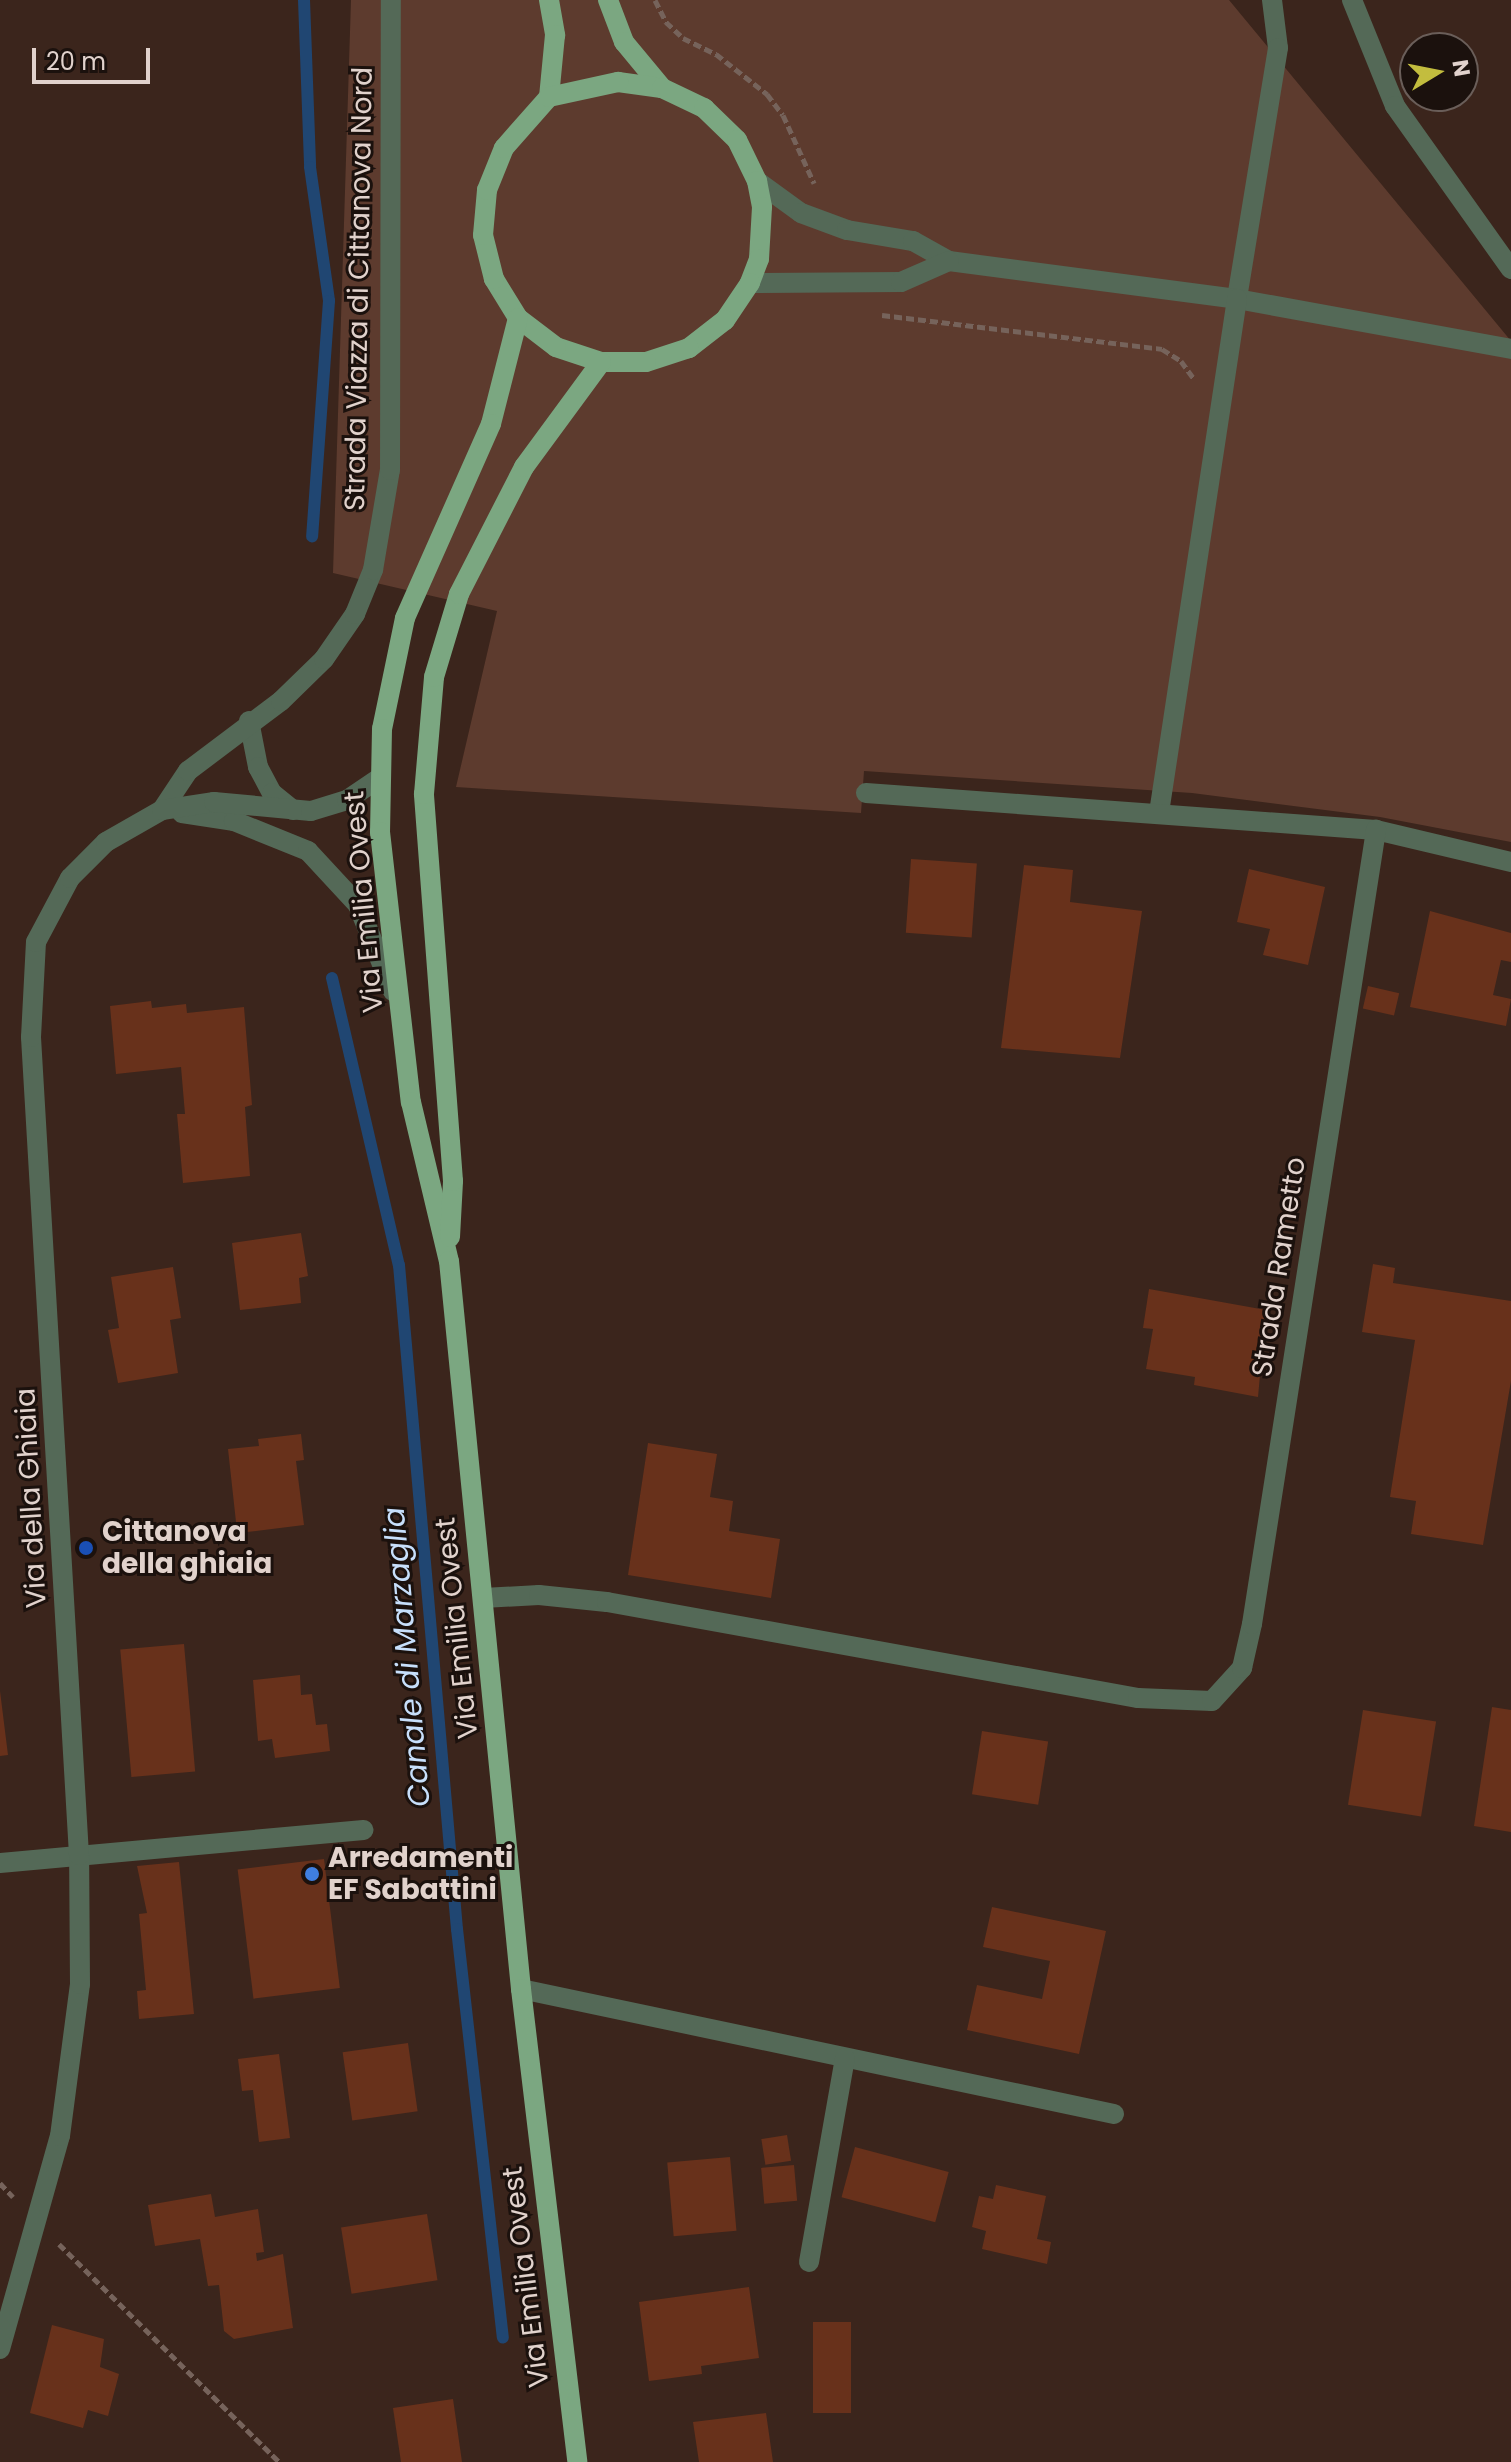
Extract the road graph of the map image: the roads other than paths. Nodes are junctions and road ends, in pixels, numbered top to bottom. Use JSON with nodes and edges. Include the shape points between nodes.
{"nodes":[{"id":1,"x":391,"y":0,"type":"edge"},
{"id":2,"x":549,"y":0,"type":"edge"},
{"id":3,"x":608,"y":0,"type":"edge"},
{"id":4,"x":1272,"y":0,"type":"edge"},
{"id":5,"x":1352,"y":0,"type":"edge"},
{"id":6,"x":662,"y":88,"type":"junction"},
{"id":7,"x":549,"y":97,"type":"junction"},
{"id":8,"x":757,"y":181,"type":"junction"},
{"id":9,"x":949,"y":261,"type":"junction"},
{"id":10,"x":1511,"y":269,"type":"edge"},
{"id":11,"x":750,"y":283,"type":"junction"},
{"id":12,"x":1237,"y":299,"type":"junction"},
{"id":13,"x":518,"y":318,"type":"junction"},
{"id":14,"x":1511,"y":349,"type":"edge"},
{"id":15,"x":601,"y":362,"type":"junction"},
{"id":16,"x":249,"y":721,"type":"junction"},
{"id":17,"x":381,"y":777,"type":"junction"},
{"id":18,"x":866,"y":793,"type":"dead end"},
{"id":19,"x":162,"y":810,"type":"junction"},
{"id":20,"x":293,"y":810,"type":"junction"},
{"id":21,"x":1159,"y":813,"type":"junction"},
{"id":22,"x":1376,"y":830,"type":"junction"},
{"id":23,"x":1511,"y":862,"type":"edge"},
{"id":24,"x":401,"y":1015,"type":"junction"},
{"id":25,"x":449,"y":1261,"type":"junction"},
{"id":26,"x":483,"y":1598,"type":"junction"},
{"id":27,"x":364,"y":1830,"type":"dead end"},
{"id":28,"x":79,"y":1855,"type":"junction"},
{"id":29,"x":0,"y":1863,"type":"edge"},
{"id":30,"x":521,"y":1989,"type":"junction"},
{"id":31,"x":845,"y":2058,"type":"junction"},
{"id":32,"x":1114,"y":2114,"type":"dead end"},
{"id":33,"x":809,"y":2262,"type":"dead end"},
{"id":34,"x":0,"y":2349,"type":"edge"},
{"id":35,"x":577,"y":2462,"type":"edge"}],
"edges":[{"from":1,"to":16,"type":"street","name":"Strada Viazza di Cittanova Nord","via":[[390,470],[385,520],[355,614],[324,659],[281,701]]},
{"from":2,"to":7,"type":"main road","via":[[555,35]]},
{"from":3,"to":6,"type":"main road","via":[[624,42]]},
{"from":4,"to":12,"type":"street","via":[[1278,48]]},
{"from":5,"to":10,"type":"street","via":[[1395,106]]},
{"from":6,"to":7,"type":"main road","via":[[618,82]]},
{"from":6,"to":8,"type":"main road","via":[[704,108],[721,123],[737,140]]},
{"from":7,"to":13,"type":"main road","via":[[504,148],[487,190],[483,235],[494,279]]},
{"from":8,"to":9,"type":"street","via":[[801,213],[847,230],[913,241]]},
{"from":8,"to":11,"type":"main road","via":[[763,233]]},
{"from":9,"to":11,"type":"street","via":[[901,282]]},
{"from":9,"to":12,"type":"street"},
{"from":11,"to":15,"type":"main road","via":[[725,320],[689,348],[646,362]]},
{"from":12,"to":14,"type":"street"},
{"from":12,"to":21,"type":"street"},
{"from":13,"to":15,"type":"main road","via":[[556,347]]},
{"from":13,"to":17,"type":"main road","name":"Via Emilia Ovest","via":[[491,424],[405,618],[384,714]]},
{"from":15,"to":25,"type":"main road","name":"Via Emilia Ovest","via":[[524,467],[459,594],[434,677],[424,794],[453,1181]]},
{"from":16,"to":19,"type":"street","name":"Strada Viazza di Cittanova Nord","via":[[188,771]]},
{"from":16,"to":20,"type":"street","via":[[265,780]]},
{"from":17,"to":20,"type":"street","name":"Via della Ghiaia","via":[[347,800]]},
{"from":17,"to":24,"type":"main road","name":"Via Emilia Ovest","via":[[380,832]]},
{"from":18,"to":21,"type":"street"},
{"from":19,"to":20,"type":"street","name":"Via della Ghiaia","via":[[214,802]]},
{"from":19,"to":24,"type":"street","via":[[234,821],[308,851],[358,905]]},
{"from":19,"to":28,"type":"street","name":"Via della Ghiaia","via":[[106,842],[70,878],[36,942],[32,965],[31,1037]]},
{"from":21,"to":22,"type":"street"},
{"from":22,"to":23,"type":"street"},
{"from":22,"to":26,"type":"street","name":"Strada Rametto","via":[[1252,1624],[1242,1668],[1212,1701],[1138,1698],[607,1602],[539,1595]]},
{"from":24,"to":25,"type":"main road","name":"Via Emilia Ovest","via":[[411,1102]]},
{"from":25,"to":26,"type":"main road","name":"Via Emilia Ovest"},
{"from":26,"to":30,"type":"main road","name":"Via Emilia Ovest"},
{"from":27,"to":28,"type":"street"},
{"from":28,"to":29,"type":"street"},
{"from":28,"to":34,"type":"street","name":"Via della Ghiaia","via":[[76,2038],[38,2224]]},
{"from":30,"to":31,"type":"street"},
{"from":30,"to":35,"type":"main road","name":"Via Emilia Ovest"},
{"from":31,"to":32,"type":"street"},
{"from":31,"to":33,"type":"street"}]}
